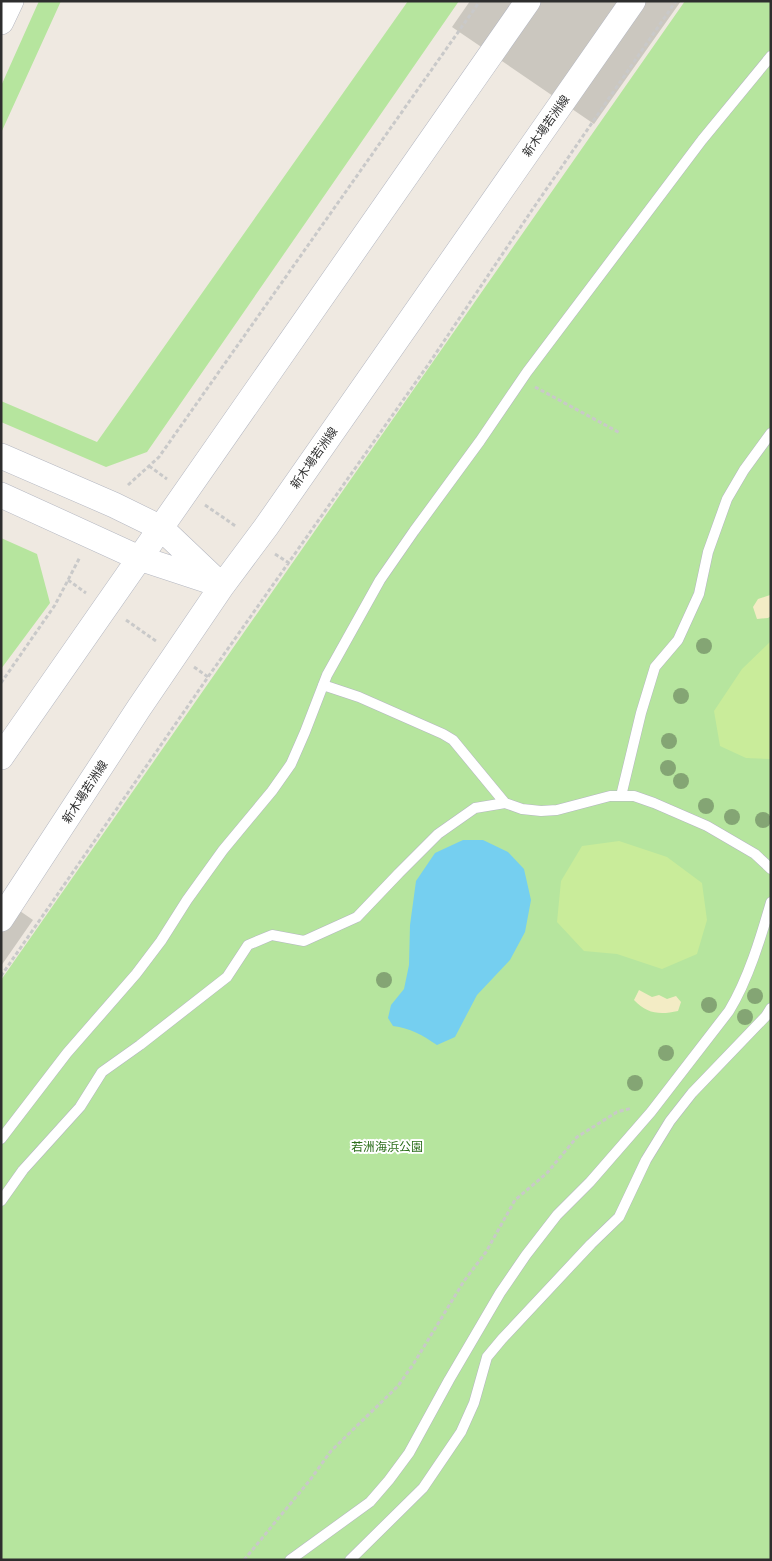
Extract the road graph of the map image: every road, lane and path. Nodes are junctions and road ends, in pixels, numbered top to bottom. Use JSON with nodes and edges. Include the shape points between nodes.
{"nodes":[{"id":1,"x":480,"y":1,"type":"edge"},
{"id":2,"x":528,"y":1,"type":"edge"},
{"id":3,"x":633,"y":1,"type":"edge"},
{"id":4,"x":676,"y":1,"type":"edge"},
{"id":5,"x":771,"y":56,"type":"edge"},
{"id":6,"x":522,"y":380,"type":"junction"},
{"id":7,"x":620,"y":433,"type":"dead end"},
{"id":8,"x":771,"y":433,"type":"edge"},
{"id":9,"x":1,"y":456,"type":"edge"},
{"id":10,"x":149,"y":466,"type":"junction"},
{"id":11,"x":126,"y":488,"type":"dead end"},
{"id":12,"x":186,"y":492,"type":"junction"},
{"id":13,"x":1,"y":495,"type":"edge"},
{"id":14,"x":161,"y":528,"type":"junction"},
{"id":15,"x":256,"y":541,"type":"junction"},
{"id":16,"x":139,"y":558,"type":"junction"},
{"id":17,"x":77,"y":561,"type":"dead end"},
{"id":18,"x":289,"y":563,"type":"junction"},
{"id":19,"x":68,"y":580,"type":"junction"},
{"id":20,"x":222,"y":586,"type":"junction"},
{"id":21,"x":105,"y":606,"type":"junction"},
{"id":22,"x":176,"y":654,"type":"junction"},
{"id":23,"x":208,"y":677,"type":"junction"},
{"id":24,"x":1,"y":683,"type":"edge"},
{"id":25,"x":323,"y":686,"type":"junction"},
{"id":26,"x":1,"y":757,"type":"edge"},
{"id":27,"x":621,"y":796,"type":"junction"},
{"id":28,"x":505,"y":803,"type":"junction"},
{"id":29,"x":771,"y":869,"type":"edge"},
{"id":30,"x":771,"y":902,"type":"edge"},
{"id":31,"x":1,"y":919,"type":"edge"},
{"id":32,"x":1,"y":976,"type":"edge"},
{"id":33,"x":771,"y":1008,"type":"edge"},
{"id":34,"x":633,"y":1107,"type":"dead end"},
{"id":35,"x":1,"y":1139,"type":"edge"},
{"id":36,"x":1,"y":1201,"type":"edge"},
{"id":37,"x":244,"y":1560,"type":"edge"},
{"id":38,"x":290,"y":1560,"type":"edge"},
{"id":39,"x":350,"y":1560,"type":"edge"}],
"edges":[{"from":1,"to":10,"type":"path","via":[[159,457]]},
{"from":2,"to":12,"type":"street"},
{"from":3,"to":15,"type":"street","name":"新木場若洲線"},
{"from":4,"to":18,"type":"path"},
{"from":5,"to":6,"type":"lane","via":[[702,140]]},
{"from":6,"to":7,"type":"path"},
{"from":6,"to":25,"type":"lane","via":[[380,580]]},
{"from":8,"to":27,"type":"lane","via":[[727,499],[708,552],[699,594],[678,640],[655,667]]},
{"from":9,"to":14,"type":"street"},
{"from":10,"to":11,"type":"path"},
{"from":10,"to":12,"type":"path"},
{"from":12,"to":14,"type":"street"},
{"from":12,"to":15,"type":"path"},
{"from":13,"to":16,"type":"street"},
{"from":14,"to":16,"type":"street"},
{"from":14,"to":20,"type":"street"},
{"from":15,"to":18,"type":"path"},
{"from":15,"to":20,"type":"street","name":"新木場若洲線"},
{"from":16,"to":20,"type":"street"},
{"from":16,"to":21,"type":"street"},
{"from":17,"to":19,"type":"path"},
{"from":18,"to":23,"type":"path"},
{"from":19,"to":21,"type":"path"},
{"from":19,"to":24,"type":"path","via":[[56,605]]},
{"from":20,"to":22,"type":"street","name":"新木場若洲線"},
{"from":21,"to":22,"type":"path"},
{"from":21,"to":26,"type":"street"},
{"from":22,"to":23,"type":"path"},
{"from":22,"to":31,"type":"street","name":"新木場若洲線"},
{"from":23,"to":32,"type":"path"},
{"from":25,"to":28,"type":"lane","via":[[359,697],[453,740]]},
{"from":25,"to":35,"type":"lane","via":[[291,764],[272,791],[223,850],[136,974],[67,1053]]},
{"from":27,"to":28,"type":"lane","via":[[541,811]]},
{"from":27,"to":29,"type":"lane","via":[[634,796],[707,826],[756,854]]},
{"from":28,"to":36,"type":"lane","via":[[475,808],[438,834],[358,917],[304,941],[272,935],[248,945],[227,978],[102,1072],[80,1106],[23,1170]]},
{"from":30,"to":38,"type":"lane","via":[[739,994],[729,1011],[650,1112],[526,1255],[495,1301],[409,1453],[370,1502]]},
{"from":33,"to":39,"type":"lane","via":[[670,1120],[646,1160],[619,1217],[487,1357],[474,1403],[461,1432],[423,1488]]},
{"from":34,"to":37,"type":"path","via":[[617,1112],[577,1137],[547,1173],[514,1200],[486,1252],[398,1386],[331,1451]]}]}
